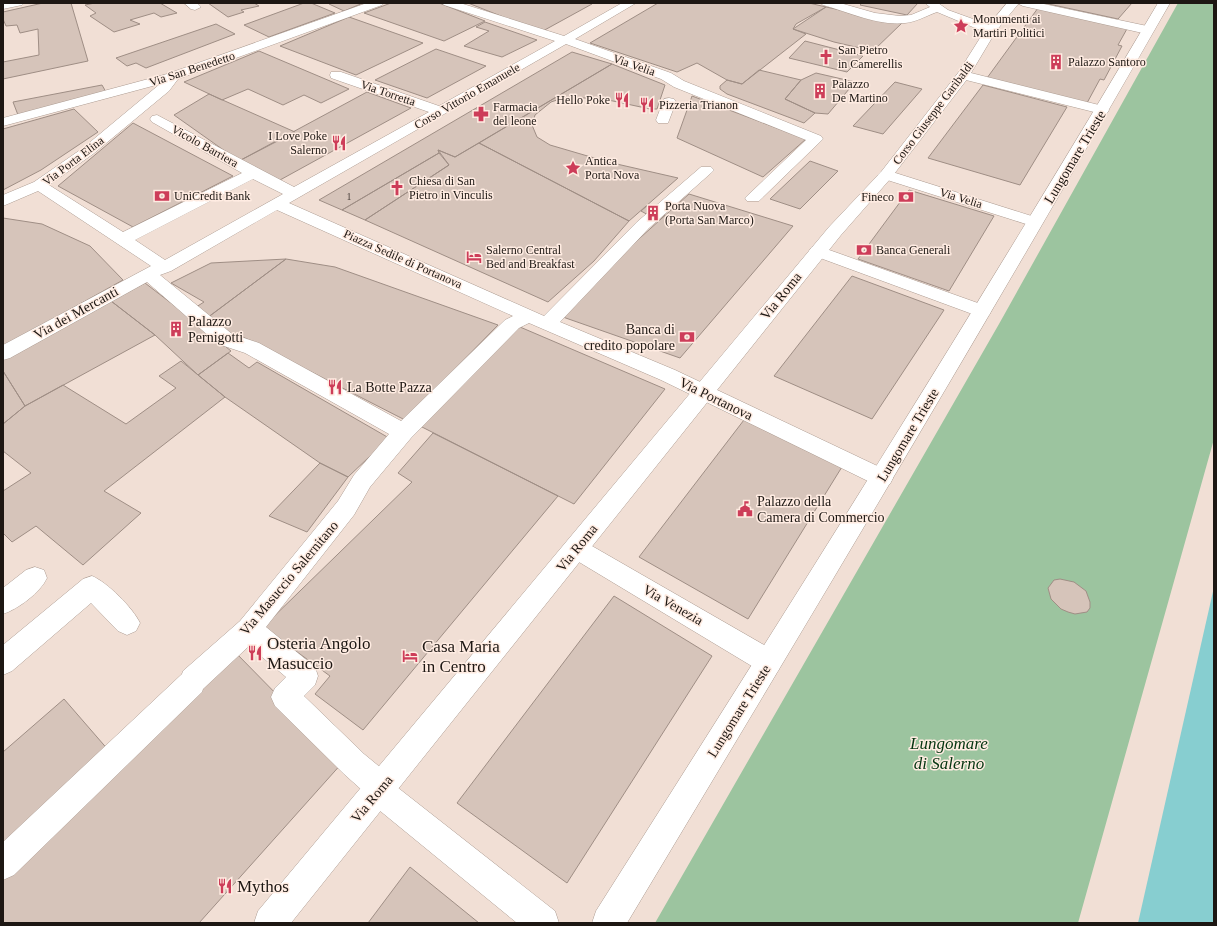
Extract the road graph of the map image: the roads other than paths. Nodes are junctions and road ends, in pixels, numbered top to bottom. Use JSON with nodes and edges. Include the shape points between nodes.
{"nodes":[{"id":1,"x":18,"y":3,"type":"edge"},
{"id":2,"x":378,"y":3,"type":"edge"},
{"id":3,"x":448,"y":3,"type":"edge"},
{"id":4,"x":629,"y":3,"type":"edge"},
{"id":5,"x":827,"y":3,"type":"edge"},
{"id":6,"x":954,"y":3,"type":"edge"},
{"id":7,"x":1013,"y":3,"type":"edge"},
{"id":8,"x":1023,"y":3,"type":"edge"},
{"id":9,"x":1164,"y":3,"type":"edge"},
{"id":10,"x":3,"y":6,"type":"edge"},
{"id":11,"x":935,"y":6,"type":"edge"},
{"id":12,"x":958,"y":18,"type":"junction"},
{"id":13,"x":991,"y":30,"type":"junction"},
{"id":14,"x":1147,"y":30,"type":"junction"},
{"id":15,"x":564,"y":40,"type":"junction"},
{"id":16,"x":336,"y":75,"type":"dead end"},
{"id":17,"x":963,"y":75,"type":"junction"},
{"id":18,"x":172,"y":77,"type":"junction"},
{"id":19,"x":675,"y":91,"type":"junction"},
{"id":20,"x":1102,"y":110,"type":"junction"},
{"id":21,"x":440,"y":111,"type":"junction"},
{"id":22,"x":157,"y":119,"type":"dead end"},
{"id":23,"x":663,"y":120,"type":"dead end"},
{"id":24,"x":3,"y":122,"type":"edge"},
{"id":25,"x":706,"y":170,"type":"dead end"},
{"id":26,"x":252,"y":173,"type":"junction"},
{"id":27,"x":886,"y":175,"type":"junction"},
{"id":28,"x":39,"y":185,"type":"junction"},
{"id":29,"x":300,"y":192,"type":"junction"},
{"id":30,"x":753,"y":198,"type":"dead end"},
{"id":31,"x":3,"y":201,"type":"edge"},
{"id":32,"x":277,"y":204,"type":"junction"},
{"id":33,"x":1036,"y":222,"type":"junction"},
{"id":34,"x":119,"y":236,"type":"junction"},
{"id":35,"x":818,"y":251,"type":"junction"},
{"id":36,"x":157,"y":270,"type":"junction"},
{"id":37,"x":982,"y":311,"type":"junction"},
{"id":38,"x":538,"y":320,"type":"junction"},
{"id":39,"x":3,"y":353,"type":"edge"},
{"id":40,"x":703,"y":393,"type":"junction"},
{"id":41,"x":404,"y":432,"type":"junction"},
{"id":42,"x":882,"y":478,"type":"junction"},
{"id":43,"x":577,"y":549,"type":"junction"},
{"id":44,"x":35,"y":578,"type":"dead end"},
{"id":45,"x":3,"y":603,"type":"edge"},
{"id":46,"x":127,"y":622,"type":"dead end"},
{"id":47,"x":249,"y":630,"type":"junction"},
{"id":48,"x":3,"y":662,"type":"edge"},
{"id":49,"x":769,"y":662,"type":"junction"},
{"id":50,"x":380,"y":789,"type":"junction"},
{"id":51,"x":3,"y":864,"type":"edge"},
{"id":52,"x":270,"y":923,"type":"edge"},
{"id":53,"x":544,"y":923,"type":"edge"},
{"id":54,"x":608,"y":923,"type":"edge"}],
"edges":[{"from":1,"to":10,"type":"street"},
{"from":2,"to":18,"type":"street","name":"Via San Benedetto"},
{"from":3,"to":15,"type":"street","name":"Via Velia"},
{"from":4,"to":15,"type":"street","name":"Corso Vittorio Emanuele"},
{"from":5,"to":11,"type":"street","via":[[901,20],[922,16]]},
{"from":6,"to":12,"type":"street","via":[[952,7]]},
{"from":7,"to":13,"type":"street","name":"Corso Giuseppe Garibaldi"},
{"from":8,"to":14,"type":"street"},
{"from":9,"to":14,"type":"street","name":"Lungomare Trieste"},
{"from":11,"to":12,"type":"street"},
{"from":12,"to":13,"type":"street"},
{"from":13,"to":17,"type":"street","name":"Corso Giuseppe Garibaldi"},
{"from":14,"to":20,"type":"street","name":"Lungomare Trieste"},
{"from":15,"to":19,"type":"street","name":"Via Velia","via":[[666,76]]},
{"from":15,"to":21,"type":"street","name":"Corso Vittorio Emanuele"},
{"from":16,"to":21,"type":"street","name":"Via Torretta"},
{"from":17,"to":20,"type":"street"},
{"from":17,"to":27,"type":"street","name":"Corso Giuseppe Garibaldi"},
{"from":18,"to":24,"type":"street","name":"Via San Benedetto"},
{"from":18,"to":28,"type":"street","name":"Via Porta Elina","via":[[164,88],[88,151]]},
{"from":19,"to":23,"type":"street"},
{"from":19,"to":30,"type":"street","name":"Via Velia","via":[[816,139]]},
{"from":20,"to":33,"type":"street","name":"Lungomare Trieste"},
{"from":21,"to":29,"type":"street","name":"Corso Vittorio Emanuele"},
{"from":22,"to":26,"type":"street","name":"Vicolo Barriera"},
{"from":25,"to":38,"type":"street"},
{"from":26,"to":29,"type":"street"},
{"from":26,"to":34,"type":"street"},
{"from":27,"to":33,"type":"street","name":"Via Velia"},
{"from":27,"to":35,"type":"street","name":"Via Roma"},
{"from":28,"to":31,"type":"street"},
{"from":28,"to":34,"type":"street","name":"Via Porta Elina"},
{"from":29,"to":32,"type":"street"},
{"from":32,"to":36,"type":"street"},
{"from":32,"to":38,"type":"street","name":"Piazza Sedile di Portanova"},
{"from":33,"to":37,"type":"street","name":"Lungomare Trieste"},
{"from":34,"to":36,"type":"street"},
{"from":35,"to":37,"type":"street"},
{"from":35,"to":40,"type":"street","name":"Via Roma"},
{"from":36,"to":39,"type":"street","name":"Via dei Mercanti"},
{"from":36,"to":41,"type":"street","via":[[157,283],[225,339],[252,348]]},
{"from":37,"to":42,"type":"street","name":"Lungomare Trieste"},
{"from":38,"to":40,"type":"street","name":"Via Portanova","via":[[668,375]]},
{"from":38,"to":41,"type":"street","name":"Via Masuccio Salernitano","via":[[512,324]]},
{"from":40,"to":42,"type":"street","name":"Via Portanova"},
{"from":40,"to":43,"type":"street","name":"Via Roma"},
{"from":41,"to":47,"type":"street","name":"Via Masuccio Salernitano","via":[[362,480],[346,508]]},
{"from":42,"to":49,"type":"street","name":"Lungomare Trieste"},
{"from":43,"to":49,"type":"street","name":"Via Venezia"},
{"from":43,"to":50,"type":"street","name":"Via Roma"},
{"from":44,"to":45,"type":"street"},
{"from":46,"to":48,"type":"street","via":[[92,587]]},
{"from":47,"to":50,"type":"street","via":[[304,676],[285,697]]},
{"from":47,"to":51,"type":"street","name":"Via Masuccio Salernitano","via":[[193,680]]},
{"from":49,"to":54,"type":"street","name":"Lungomare Trieste"},
{"from":50,"to":52,"type":"street","name":"Via Roma"},
{"from":50,"to":53,"type":"street"}]}
